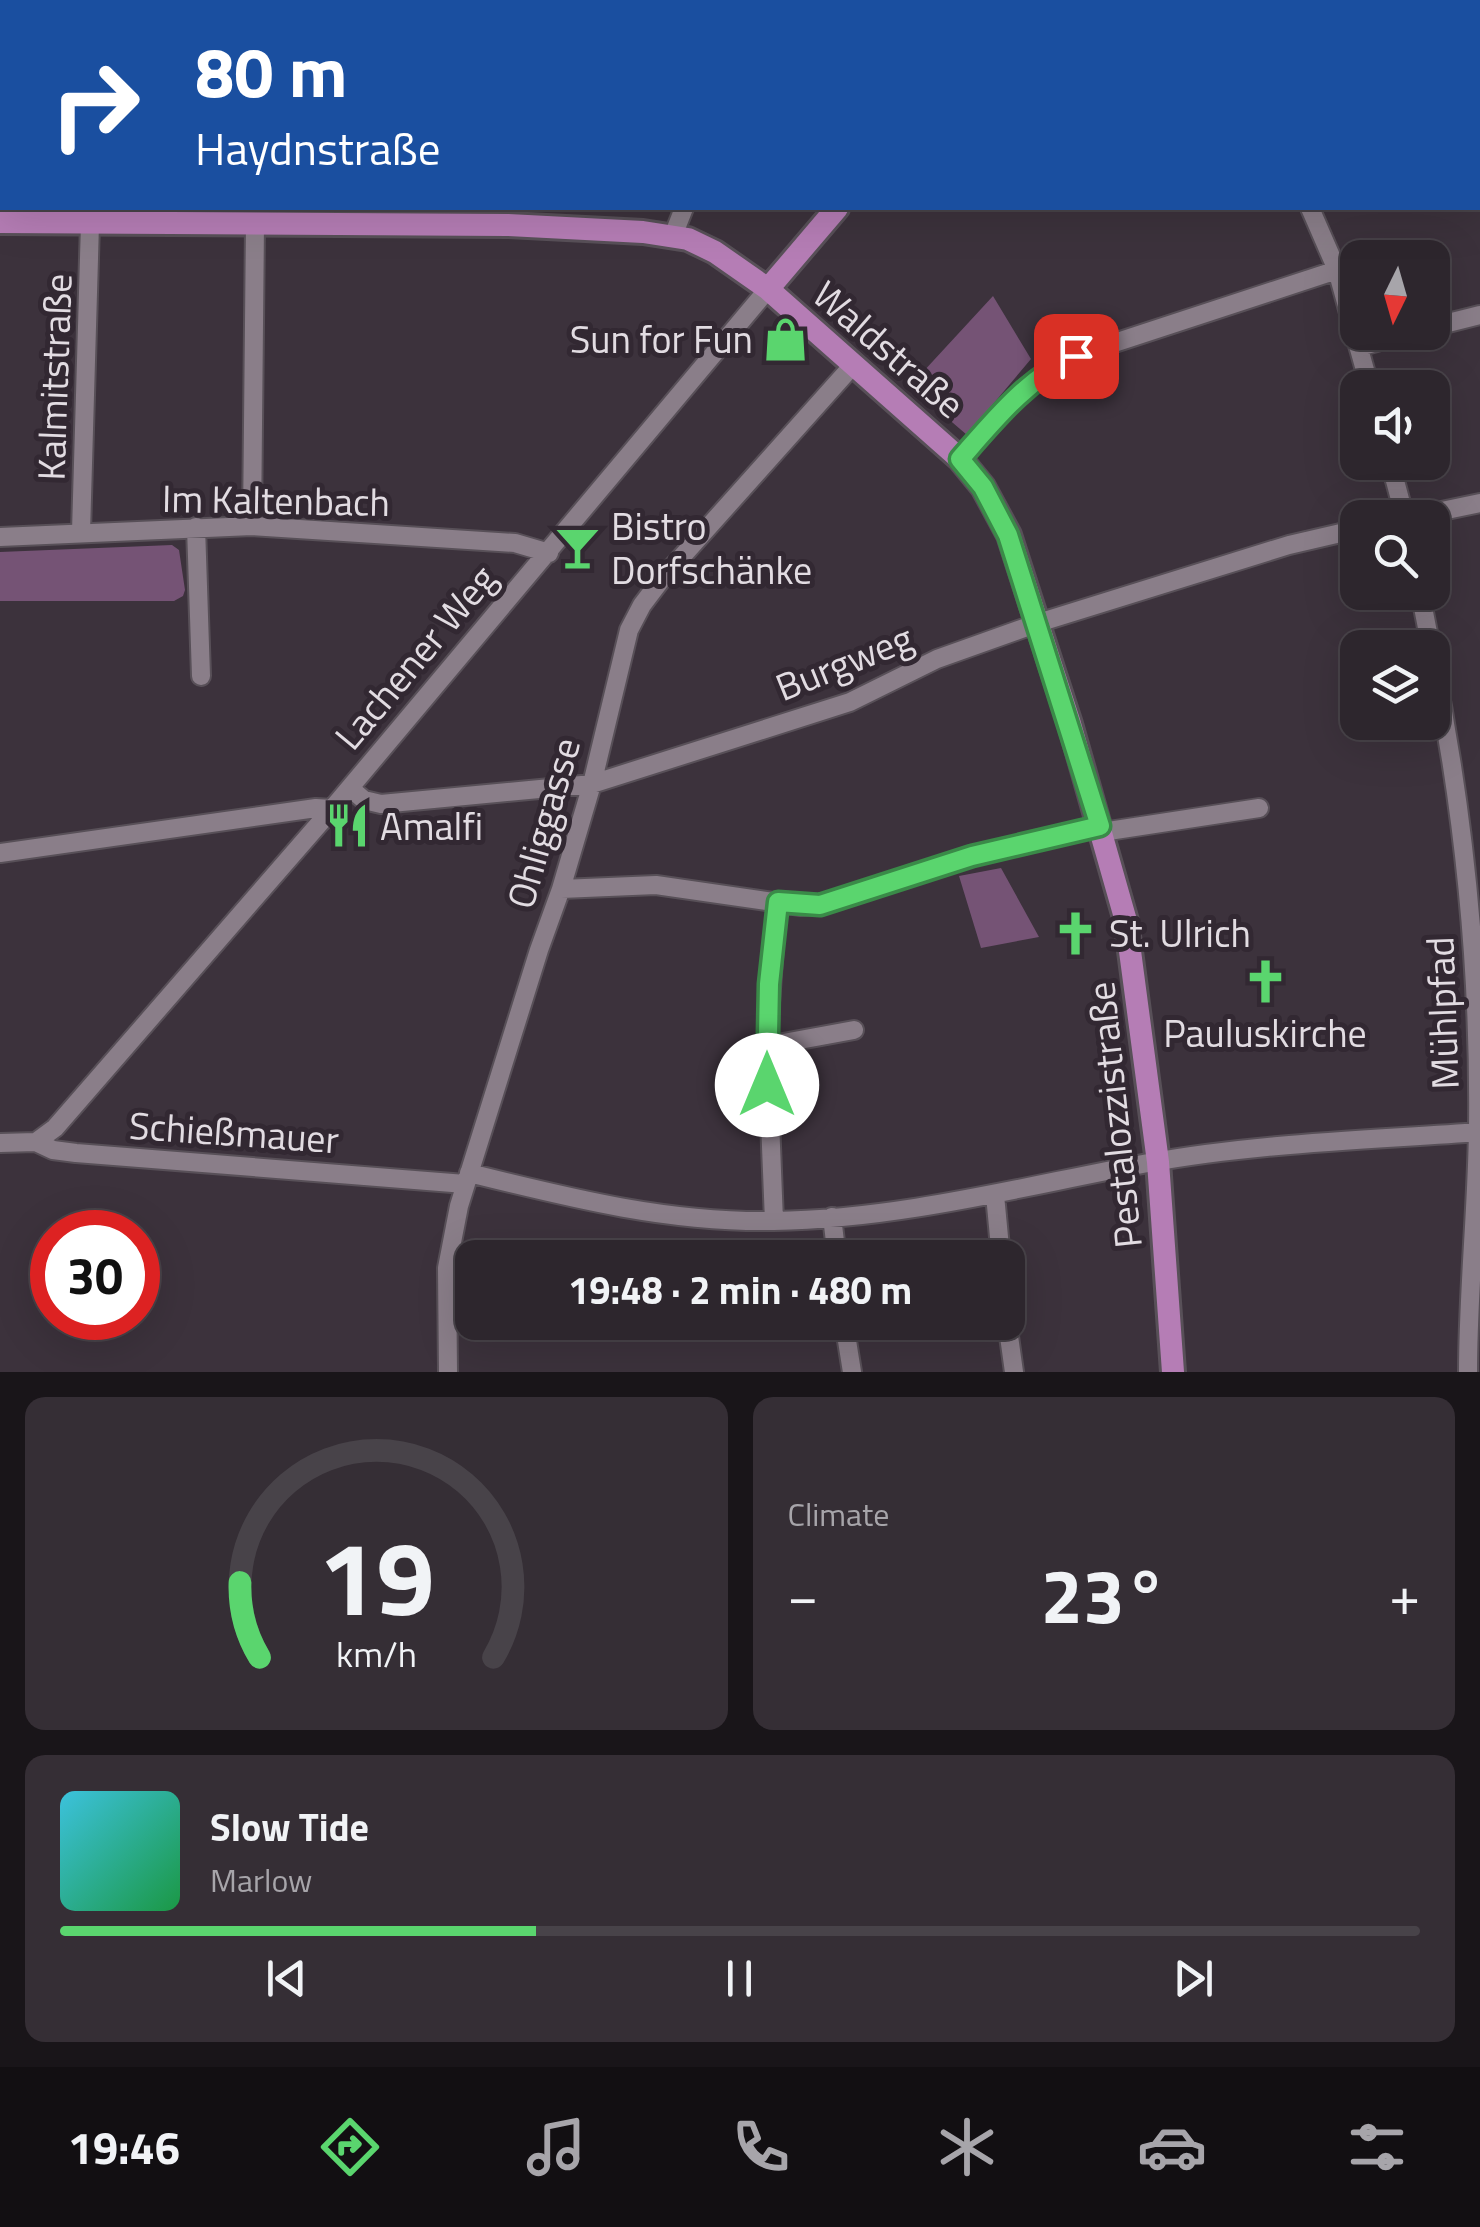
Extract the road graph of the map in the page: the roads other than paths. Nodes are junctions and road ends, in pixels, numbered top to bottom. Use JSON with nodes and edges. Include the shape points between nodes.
{"nodes":[{"id":1,"x":683,"y":210,"type":"edge"},
{"id":2,"x":835,"y":210,"type":"edge"},
{"id":3,"x":1311,"y":210,"type":"edge"},
{"id":4,"x":0,"y":222,"type":"edge"},
{"id":5,"x":255,"y":223,"type":"junction"},
{"id":6,"x":90,"y":224,"type":"junction"},
{"id":7,"x":672,"y":236,"type":"junction"},
{"id":8,"x":1337,"y":270,"type":"junction"},
{"id":9,"x":1340,"y":280,"type":"edge"},
{"id":10,"x":768,"y":289,"type":"junction"},
{"id":11,"x":1480,"y":315,"type":"edge"},
{"id":12,"x":1450,"y":322,"type":"edge"},
{"id":13,"x":854,"y":364,"type":"junction"},
{"id":14,"x":960,"y":459,"type":"junction"},
{"id":15,"x":1480,"y":502,"type":"edge"},
{"id":16,"x":1450,"y":509,"type":"edge"},
{"id":17,"x":252,"y":526,"type":"junction"},
{"id":18,"x":196,"y":528,"type":"junction"},
{"id":19,"x":82,"y":532,"type":"junction"},
{"id":20,"x":1340,"y":533,"type":"edge"},
{"id":21,"x":0,"y":537,"type":"edge"},
{"id":22,"x":549,"y":553,"type":"junction"},
{"id":23,"x":1038,"y":624,"type":"junction"},
{"id":24,"x":201,"y":676,"type":"dead end"},
{"id":25,"x":1450,"y":740,"type":"edge"},
{"id":26,"x":592,"y":784,"type":"junction"},
{"id":27,"x":350,"y":788,"type":"junction"},
{"id":28,"x":332,"y":808,"type":"junction"},
{"id":29,"x":1259,"y":808,"type":"dead end"},
{"id":30,"x":1101,"y":829,"type":"junction"},
{"id":31,"x":0,"y":852,"type":"edge"},
{"id":32,"x":561,"y":889,"type":"junction"},
{"id":33,"x":778,"y":902,"type":"junction"},
{"id":34,"x":854,"y":1030,"type":"dead end"},
{"id":35,"x":767,"y":1046,"type":"junction"},
{"id":36,"x":1479,"y":1132,"type":"edge"},
{"id":37,"x":0,"y":1142,"type":"edge"},
{"id":38,"x":36,"y":1142,"type":"junction"},
{"id":39,"x":1158,"y":1162,"type":"junction"},
{"id":40,"x":467,"y":1179,"type":"junction"},
{"id":41,"x":996,"y":1194,"type":"junction"},
{"id":42,"x":832,"y":1217,"type":"junction"},
{"id":43,"x":774,"y":1221,"type":"junction"},
{"id":44,"x":835,"y":1240,"type":"edge"},
{"id":45,"x":1000,"y":1240,"type":"edge"},
{"id":46,"x":847,"y":1340,"type":"edge"},
{"id":47,"x":1010,"y":1340,"type":"edge"},
{"id":48,"x":448,"y":1372,"type":"edge"},
{"id":49,"x":852,"y":1372,"type":"edge"},
{"id":50,"x":1014,"y":1372,"type":"edge"},
{"id":51,"x":1173,"y":1372,"type":"edge"},
{"id":52,"x":1468,"y":1372,"type":"edge"}],
"edges":[{"from":1,"to":7,"type":"street"},
{"from":2,"to":10,"type":"main road","name":"Lachener Weg"},
{"from":3,"to":8,"type":"street"},
{"from":4,"to":6,"type":"main road","name":"Waldstraße"},
{"from":5,"to":6,"type":"main road","name":"Waldstraße"},
{"from":5,"to":7,"type":"main road","name":"Waldstraße","via":[[527,226]]},
{"from":5,"to":17,"type":"street"},
{"from":6,"to":19,"type":"street","name":"Kalmitstraße"},
{"from":7,"to":10,"type":"main road","name":"Waldstraße","via":[[714,252]]},
{"from":8,"to":9,"type":"street"},
{"from":8,"to":14,"type":"street","via":[[1056,366],[1025,388]]},
{"from":10,"to":13,"type":"main road","name":"Waldstraße"},
{"from":10,"to":22,"type":"street","name":"Lachener Weg"},
{"from":11,"to":12,"type":"street"},
{"from":13,"to":14,"type":"main road","name":"Waldstraße"},
{"from":13,"to":26,"type":"street","name":"Ohliggasse","via":[[642,605],[629,630]]},
{"from":14,"to":23,"type":"main road","name":"Waldstraße","via":[[1002,519]]},
{"from":15,"to":16,"type":"street"},
{"from":17,"to":18,"type":"street","name":"Im Kaltenbach"},
{"from":17,"to":22,"type":"street","name":"Im Kaltenbach","via":[[515,542]]},
{"from":18,"to":19,"type":"street","name":"Im Kaltenbach"},
{"from":18,"to":24,"type":"street"},
{"from":19,"to":21,"type":"street","name":"Im Kaltenbach"},
{"from":20,"to":23,"type":"street","name":"Burgweg"},
{"from":22,"to":27,"type":"street","name":"Lachener Weg"},
{"from":23,"to":26,"type":"street","name":"Burgweg","via":[[938,659],[850,702]]},
{"from":23,"to":30,"type":"main road","name":"Pestalozzistraße"},
{"from":25,"to":36,"type":"street","name":"Mühlpfad","via":[[1468,872]]},
{"from":26,"to":27,"type":"street","name":"Burgweg","via":[[381,804]]},
{"from":26,"to":32,"type":"street","name":"Ohliggasse"},
{"from":27,"to":28,"type":"street","name":"Lachener Weg"},
{"from":28,"to":31,"type":"street"},
{"from":28,"to":38,"type":"street","name":"Lachener Weg","via":[[56,1128]]},
{"from":29,"to":30,"type":"street"},
{"from":30,"to":33,"type":"street","via":[[972,856],[820,905]]},
{"from":30,"to":39,"type":"main road","name":"Pestalozzistraße","via":[[1126,921]]},
{"from":32,"to":33,"type":"street","via":[[656,884]]},
{"from":32,"to":40,"type":"street","name":"Ohliggasse"},
{"from":33,"to":35,"type":"street"},
{"from":34,"to":35,"type":"street"},
{"from":35,"to":43,"type":"street"},
{"from":36,"to":39,"type":"street","name":"Schießmauer"},
{"from":36,"to":52,"type":"street","name":"Mühlpfad"},
{"from":37,"to":38,"type":"street","name":"Schießmauer"},
{"from":38,"to":40,"type":"street","name":"Schießmauer","via":[[76,1153]]},
{"from":39,"to":41,"type":"street","name":"Schießmauer"},
{"from":39,"to":51,"type":"main road","name":"Pestalozzistraße"},
{"from":40,"to":43,"type":"street","name":"Schießmauer","via":[[682,1218]]},
{"from":40,"to":48,"type":"street","name":"Ohliggasse","via":[[447,1268]]},
{"from":41,"to":42,"type":"street","name":"Schießmauer"},
{"from":41,"to":45,"type":"street"},
{"from":42,"to":43,"type":"street","name":"Schießmauer"},
{"from":42,"to":44,"type":"street"},
{"from":46,"to":49,"type":"street"},
{"from":47,"to":50,"type":"street"}]}
